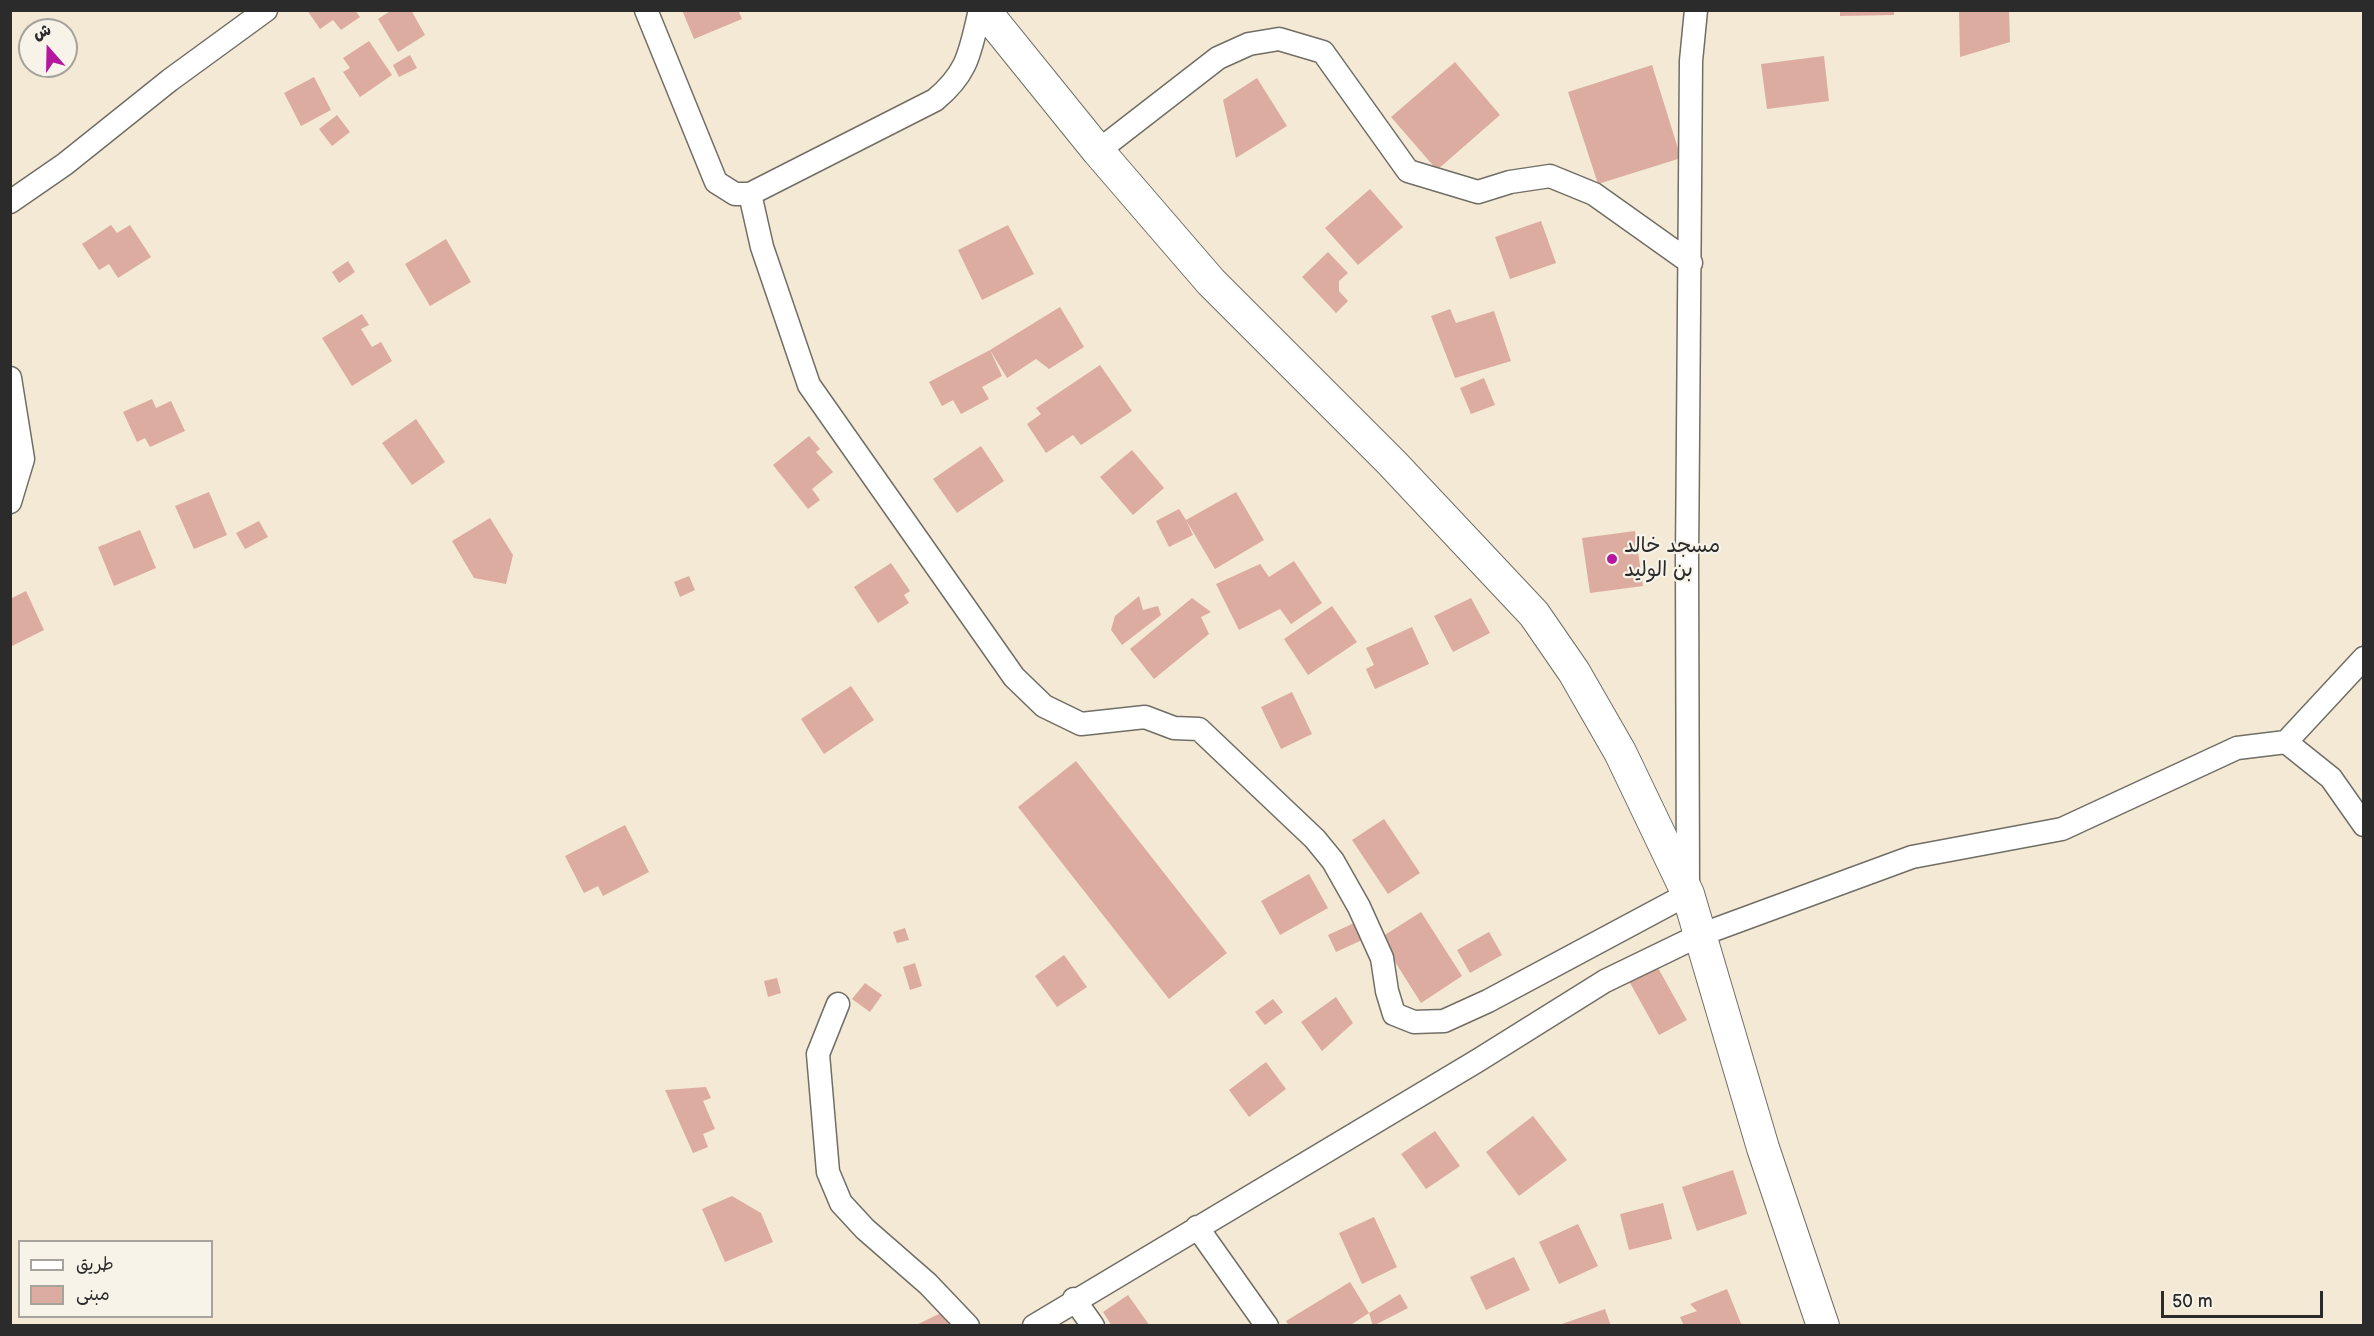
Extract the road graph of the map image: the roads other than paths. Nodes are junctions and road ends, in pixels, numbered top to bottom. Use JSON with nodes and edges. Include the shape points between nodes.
{"nodes":[{"id":1,"x":266,"y":10,"type":"edge"},
{"id":2,"x":646,"y":10,"type":"edge"},
{"id":3,"x":982,"y":10,"type":"edge"},
{"id":4,"x":1696,"y":10,"type":"edge"},
{"id":5,"x":1098,"y":151,"type":"junction"},
{"id":6,"x":750,"y":194,"type":"junction"},
{"id":7,"x":10,"y":202,"type":"edge"},
{"id":8,"x":1691,"y":263,"type":"junction"},
{"id":9,"x":10,"y":378,"type":"edge"},
{"id":10,"x":10,"y":502,"type":"edge"},
{"id":11,"x":2364,"y":658,"type":"edge"},
{"id":12,"x":2286,"y":742,"type":"junction"},
{"id":13,"x":2364,"y":825,"type":"edge"},
{"id":14,"x":1688,"y":894,"type":"junction"},
{"id":15,"x":1700,"y":935,"type":"junction"},
{"id":16,"x":838,"y":1004,"type":"dead end"},
{"id":17,"x":1197,"y":1227,"type":"junction"},
{"id":18,"x":1074,"y":1299,"type":"junction"},
{"id":19,"x":968,"y":1326,"type":"edge"},
{"id":20,"x":1034,"y":1326,"type":"edge"},
{"id":21,"x":1093,"y":1326,"type":"edge"},
{"id":22,"x":1267,"y":1326,"type":"edge"},
{"id":23,"x":1823,"y":1326,"type":"edge"}],
"edges":[{"from":1,"to":7,"type":"street"},
{"from":2,"to":6,"type":"street","via":[[716,182],[735,194]]},
{"from":3,"to":5,"type":"street"},
{"from":3,"to":6,"type":"street","via":[[968,60],[953,85],[925,105]]},
{"from":4,"to":8,"type":"street","via":[[1690,62]]},
{"from":5,"to":8,"type":"street","via":[[1218,58],[1249,45],[1278,39],[1323,52],[1408,171],[1478,192],[1550,176],[1594,194]]},
{"from":5,"to":14,"type":"street","via":[[1211,282],[1392,463],[1534,614],[1574,672],[1620,752]]},
{"from":6,"to":14,"type":"street","via":[[762,247],[809,385],[1014,677],[1044,706],[1081,724],[1145,717],[1174,728],[1199,729],[1219,745],[1333,861],[1382,958],[1394,1014],[1414,1022],[1444,1021]]},
{"from":8,"to":14,"type":"street"},
{"from":9,"to":10,"type":"street","via":[[23,459]]},
{"from":11,"to":12,"type":"street"},
{"from":12,"to":13,"type":"street","via":[[2331,778]]},
{"from":12,"to":15,"type":"street","via":[[2236,748],[2062,829],[1912,856]]},
{"from":14,"to":15,"type":"street"},
{"from":15,"to":17,"type":"street","via":[[1605,981]]},
{"from":15,"to":23,"type":"street","via":[[1763,1148]]},
{"from":16,"to":19,"type":"street","via":[[818,1054],[828,1172],[841,1203]]},
{"from":17,"to":18,"type":"street"},
{"from":17,"to":22,"type":"street"},
{"from":18,"to":20,"type":"street"},
{"from":18,"to":21,"type":"street"}]}
